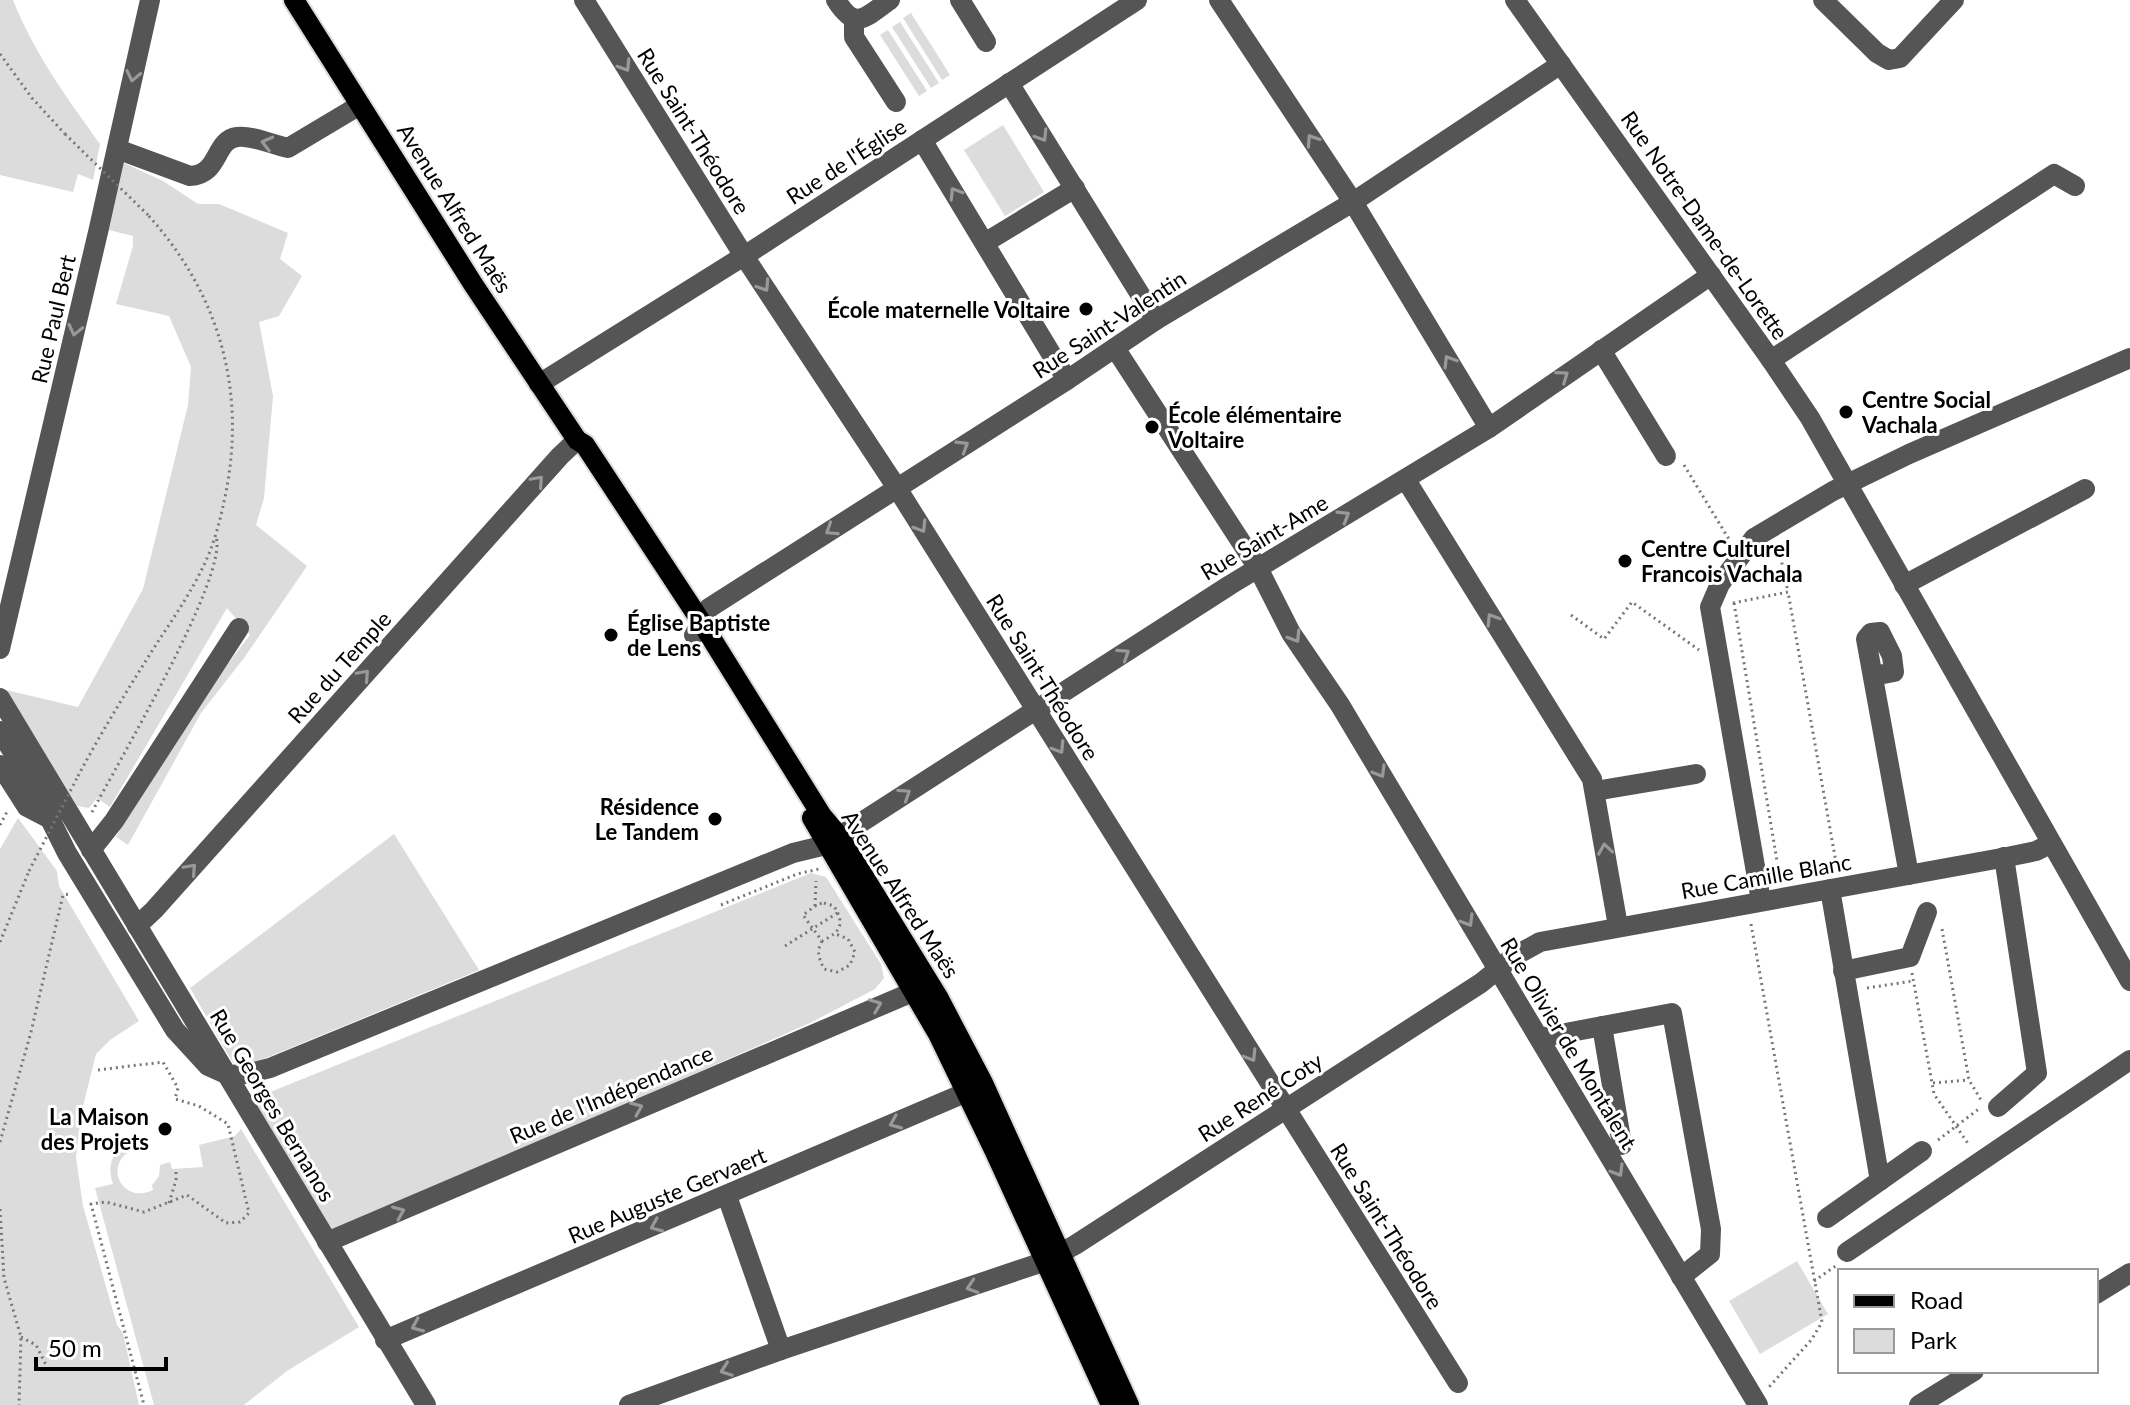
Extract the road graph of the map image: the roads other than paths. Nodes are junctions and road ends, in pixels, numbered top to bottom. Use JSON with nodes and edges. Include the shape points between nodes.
{"nodes":[{"id":1,"x":150,"y":0,"type":"edge"},
{"id":2,"x":294,"y":0,"type":"edge"},
{"id":3,"x":584,"y":0,"type":"edge"},
{"id":4,"x":836,"y":0,"type":"edge"},
{"id":5,"x":890,"y":0,"type":"edge"},
{"id":6,"x":960,"y":0,"type":"edge"},
{"id":7,"x":1137,"y":0,"type":"edge"},
{"id":8,"x":1219,"y":0,"type":"edge"},
{"id":9,"x":1515,"y":0,"type":"edge"},
{"id":10,"x":1823,"y":0,"type":"edge"},
{"id":11,"x":1954,"y":0,"type":"edge"},
{"id":12,"x":854,"y":19,"type":"junction"},
{"id":13,"x":986,"y":42,"type":"dead end"},
{"id":14,"x":1561,"y":64,"type":"junction"},
{"id":15,"x":1009,"y":83,"type":"junction"},
{"id":16,"x":896,"y":102,"type":"dead end"},
{"id":17,"x":360,"y":105,"type":"junction"},
{"id":18,"x":922,"y":140,"type":"junction"},
{"id":19,"x":117,"y":149,"type":"junction"},
{"id":20,"x":2075,"y":186,"type":"dead end"},
{"id":21,"x":1075,"y":188,"type":"junction"},
{"id":22,"x":1353,"y":202,"type":"junction"},
{"id":23,"x":986,"y":242,"type":"junction"},
{"id":24,"x":744,"y":256,"type":"junction"},
{"id":25,"x":1711,"y":275,"type":"junction"},
{"id":26,"x":1156,"y":320,"type":"junction"},
{"id":27,"x":1115,"y":348,"type":"junction"},
{"id":28,"x":1601,"y":350,"type":"junction"},
{"id":29,"x":2130,"y":358,"type":"edge"},
{"id":30,"x":1771,"y":360,"type":"junction"},
{"id":31,"x":1067,"y":380,"type":"junction"},
{"id":32,"x":539,"y":384,"type":"junction"},
{"id":33,"x":1489,"y":428,"type":"junction"},
{"id":34,"x":577,"y":440,"type":"junction"},
{"id":35,"x":1674,"y":460,"type":"road end"},
{"id":36,"x":1406,"y":480,"type":"junction"},
{"id":37,"x":1848,"y":483,"type":"junction"},
{"id":38,"x":897,"y":488,"type":"junction"},
{"id":39,"x":2085,"y":489,"type":"dead end"},
{"id":40,"x":1258,"y":568,"type":"junction"},
{"id":41,"x":1904,"y":585,"type":"junction"},
{"id":42,"x":239,"y":628,"type":"dead end"},
{"id":43,"x":697,"y":628,"type":"junction"},
{"id":44,"x":0,"y":649,"type":"edge"},
{"id":45,"x":1873,"y":676,"type":"dead end"},
{"id":46,"x":0,"y":698,"type":"edge"},
{"id":47,"x":1036,"y":712,"type":"junction"},
{"id":48,"x":0,"y":731,"type":"edge"},
{"id":49,"x":0,"y":765,"type":"edge"},
{"id":50,"x":1696,"y":774,"type":"dead end"},
{"id":51,"x":1595,"y":791,"type":"junction"},
{"id":52,"x":50,"y":819,"type":"junction"},
{"id":53,"x":84,"y":824,"type":"junction"},
{"id":54,"x":833,"y":840,"type":"junction"},
{"id":55,"x":2050,"y":844,"type":"junction"},
{"id":56,"x":91,"y":850,"type":"junction"},
{"id":57,"x":2004,"y":857,"type":"junction"},
{"id":58,"x":1909,"y":875,"type":"junction"},
{"id":59,"x":1835,"y":888,"type":"junction"},
{"id":60,"x":1755,"y":902,"type":"junction"},
{"id":61,"x":1933,"y":914,"type":"road end"},
{"id":62,"x":137,"y":926,"type":"junction"},
{"id":63,"x":1618,"y":926,"type":"junction"},
{"id":64,"x":1497,"y":970,"type":"junction"},
{"id":65,"x":1843,"y":971,"type":"junction"},
{"id":66,"x":2130,"y":981,"type":"edge"},
{"id":67,"x":915,"y":991,"type":"junction"},
{"id":68,"x":1602,"y":1026,"type":"junction"},
{"id":69,"x":1539,"y":1038,"type":"junction"},
{"id":70,"x":2130,"y":1060,"type":"edge"},
{"id":71,"x":228,"y":1075,"type":"junction"},
{"id":72,"x":967,"y":1092,"type":"junction"},
{"id":73,"x":1998,"y":1107,"type":"dead end"},
{"id":74,"x":1285,"y":1110,"type":"junction"},
{"id":75,"x":1622,"y":1145,"type":"dead end"},
{"id":76,"x":1922,"y":1151,"type":"road end"},
{"id":77,"x":1880,"y":1181,"type":"junction"},
{"id":78,"x":727,"y":1196,"type":"junction"},
{"id":79,"x":1827,"y":1218,"type":"dead end"},
{"id":80,"x":327,"y":1242,"type":"junction"},
{"id":81,"x":1847,"y":1252,"type":"road end"},
{"id":82,"x":1053,"y":1257,"type":"junction"},
{"id":83,"x":2130,"y":1273,"type":"edge"},
{"id":84,"x":1681,"y":1277,"type":"junction"},
{"id":85,"x":2098,"y":1293,"type":"edge"},
{"id":86,"x":385,"y":1340,"type":"junction"},
{"id":87,"x":781,"y":1350,"type":"junction"},
{"id":88,"x":1971,"y":1373,"type":"edge"},
{"id":89,"x":1458,"y":1383,"type":"dead end"},
{"id":90,"x":1117,"y":1403,"type":"edge"},
{"id":91,"x":1758,"y":1404,"type":"edge"},
{"id":92,"x":426,"y":1405,"type":"edge"},
{"id":93,"x":629,"y":1405,"type":"edge"},
{"id":94,"x":1919,"y":1405,"type":"edge"}],
"edges":[{"from":1,"to":19,"type":"street","name":"Rue Paul Bert","one_way":true},
{"from":2,"to":17,"type":"main road","name":"Avenue Alfred Maës"},
{"from":3,"to":24,"type":"street","name":"Rue Saint-Théodore","one_way":true},
{"from":4,"to":12,"type":"street","via":[[846,17]]},
{"from":5,"to":12,"type":"street"},
{"from":6,"to":13,"type":"street"},
{"from":7,"to":15,"type":"street","name":"Rue de l'Église"},
{"from":22,"to":8,"type":"street","one_way":true},
{"from":9,"to":14,"type":"street","name":"Rue Notre-Dame-de-Lorette"},
{"from":10,"to":11,"type":"street","via":[[1889,60],[1900,58]]},
{"from":12,"to":16,"type":"street","via":[[854,37]]},
{"from":14,"to":22,"type":"street","name":"Rue Saint-Valentin"},
{"from":14,"to":25,"type":"street","name":"Rue Notre-Dame-de-Lorette"},
{"from":15,"to":18,"type":"street","name":"Rue de l'Église"},
{"from":15,"to":21,"type":"street","one_way":true},
{"from":17,"to":19,"type":"street","one_way":true,"via":[[288,148],[239,136],[231,139],[211,169],[199,176]]},
{"from":17,"to":32,"type":"main road","name":"Avenue Alfred Maës"},
{"from":23,"to":18,"type":"street","one_way":true},
{"from":18,"to":24,"type":"street","name":"Rue de l'Église"},
{"from":19,"to":44,"type":"street","name":"Rue Paul Bert","one_way":true},
{"from":20,"to":30,"type":"street","via":[[2054,174]]},
{"from":21,"to":23,"type":"street"},
{"from":21,"to":26,"type":"street"},
{"from":22,"to":26,"type":"street","name":"Rue Saint-Valentin"},
{"from":33,"to":22,"type":"street","one_way":true},
{"from":23,"to":31,"type":"street"},
{"from":24,"to":32,"type":"street","name":"Rue de l'Église"},
{"from":24,"to":38,"type":"street","name":"Rue Saint-Théodore","one_way":true},
{"from":25,"to":28,"type":"street","name":"Rue Saint-Ame"},
{"from":25,"to":30,"type":"street","name":"Rue Notre-Dame-de-Lorette"},
{"from":26,"to":27,"type":"street","name":"Rue Saint-Valentin"},
{"from":27,"to":31,"type":"street","name":"Rue Saint-Valentin"},
{"from":27,"to":40,"type":"street","name":"Rue Olivier de Montalent"},
{"from":33,"to":28,"type":"street","name":"Rue Saint-Ame","one_way":true},
{"from":28,"to":35,"type":"street"},
{"from":29,"to":37,"type":"street"},
{"from":30,"to":37,"type":"street","name":"Rue Notre-Dame-de-Lorette"},
{"from":38,"to":31,"type":"street","name":"Rue Saint-Valentin","one_way":true},
{"from":32,"to":34,"type":"main road","name":"Avenue Alfred Maës"},
{"from":33,"to":36,"type":"street","name":"Rue Saint-Ame"},
{"from":34,"to":43,"type":"main road","name":"Avenue Alfred Maës","via":[[585,445]]},
{"from":34,"to":43,"type":"main road","name":"Avenue Alfred Maës","via":[[581,459]]},
{"from":62,"to":34,"type":"street","name":"Rue du Temple","one_way":true},
{"from":40,"to":36,"type":"street","name":"Rue Saint-Ame","one_way":true},
{"from":51,"to":36,"type":"street","one_way":true},
{"from":37,"to":41,"type":"street","name":"Rue Notre-Dame-de-Lorette"},
{"from":37,"to":60,"type":"street","via":[[1754,538],[1710,607]]},
{"from":38,"to":43,"type":"street","name":"Rue Saint-Valentin","one_way":true,"via":[[709,608]]},
{"from":38,"to":47,"type":"street","name":"Rue Saint-Théodore","one_way":true},
{"from":39,"to":41,"type":"street"},
{"from":47,"to":40,"type":"street","name":"Rue Saint-Ame","one_way":true},
{"from":40,"to":64,"type":"street","name":"Rue Olivier de Montalent","one_way":true,"via":[[1291,633],[1340,705]]},
{"from":41,"to":55,"type":"street","name":"Rue Notre-Dame-de-Lorette"},
{"from":42,"to":56,"type":"street"},
{"from":43,"to":54,"type":"main road","name":"Avenue Alfred Maës"},
{"from":45,"to":58,"type":"street"},
{"from":46,"to":53,"type":"street","name":"Rue Georges Bernanos","via":[[48,781]]},
{"from":54,"to":47,"type":"street","name":"Rue Saint-Ame","one_way":true},
{"from":47,"to":74,"type":"street","name":"Rue Saint-Théodore","one_way":true},
{"from":48,"to":52,"type":"street"},
{"from":49,"to":52,"type":"street","via":[[27,807]]},
{"from":50,"to":51,"type":"street"},
{"from":63,"to":51,"type":"street","one_way":true},
{"from":52,"to":53,"type":"street"},
{"from":52,"to":71,"type":"street","via":[[175,1030],[208,1066]]},
{"from":53,"to":56,"type":"street","name":"Rue Georges Bernanos"},
{"from":54,"to":67,"type":"main road","name":"Avenue Alfred Maës","via":[[860,900]]},
{"from":54,"to":71,"type":"street","name":"Rue Saint-Ame","via":[[270,1068]]},
{"from":54,"to":82,"type":"street","via":[[970,1074]]},
{"from":55,"to":57,"type":"street","name":"Rue Camille Blanc"},
{"from":55,"to":66,"type":"street","name":"Rue Notre-Dame-de-Lorette"},
{"from":56,"to":62,"type":"street","name":"Rue Georges Bernanos"},
{"from":57,"to":58,"type":"street","name":"Rue Camille Blanc"},
{"from":57,"to":73,"type":"street","via":[[2037,1073]]},
{"from":58,"to":59,"type":"street","name":"Rue Camille Blanc"},
{"from":59,"to":60,"type":"street","name":"Rue Camille Blanc"},
{"from":59,"to":65,"type":"street"},
{"from":60,"to":63,"type":"street","name":"Rue Camille Blanc"},
{"from":61,"to":65,"type":"street","via":[[1910,957]]},
{"from":62,"to":71,"type":"street","name":"Rue Georges Bernanos"},
{"from":63,"to":64,"type":"street","name":"Rue Camille Blanc","via":[[1540,942]]},
{"from":64,"to":69,"type":"street","name":"Rue Olivier de Montalent"},
{"from":64,"to":74,"type":"street","name":"Rue René Coty"},
{"from":65,"to":77,"type":"street"},
{"from":67,"to":72,"type":"main road","name":"Avenue Alfred Maës"},
{"from":80,"to":67,"type":"street","name":"Rue de l'Indépendance","one_way":true},
{"from":68,"to":69,"type":"street"},
{"from":68,"to":75,"type":"street"},
{"from":68,"to":84,"type":"street","via":[[1672,1013],[1711,1229],[1710,1254]]},
{"from":69,"to":84,"type":"street","name":"Rue Olivier de Montalent","one_way":true},
{"from":70,"to":81,"type":"street"},
{"from":71,"to":80,"type":"street","name":"Rue Georges Bernanos"},
{"from":72,"to":78,"type":"street","name":"Rue Auguste Gervaert","one_way":true},
{"from":72,"to":82,"type":"main road","name":"Avenue Alfred Maës"},
{"from":74,"to":82,"type":"street","name":"Rue René Coty"},
{"from":74,"to":89,"type":"street","name":"Rue Saint-Théodore"},
{"from":76,"to":77,"type":"street"},
{"from":77,"to":79,"type":"street"},
{"from":78,"to":86,"type":"street","name":"Rue Auguste Gervaert","one_way":true},
{"from":78,"to":87,"type":"street"},
{"from":80,"to":86,"type":"street","name":"Rue Georges Bernanos"},
{"from":82,"to":87,"type":"street","name":"Rue René Coty","one_way":true},
{"from":82,"to":90,"type":"main road","name":"Avenue Alfred Maës"},
{"from":83,"to":85,"type":"street"},
{"from":84,"to":91,"type":"street","name":"Rue Olivier de Montalent"},
{"from":86,"to":92,"type":"street","name":"Rue Georges Bernanos"},
{"from":87,"to":93,"type":"street","name":"Rue René Coty","one_way":true},
{"from":88,"to":94,"type":"street"}]}
